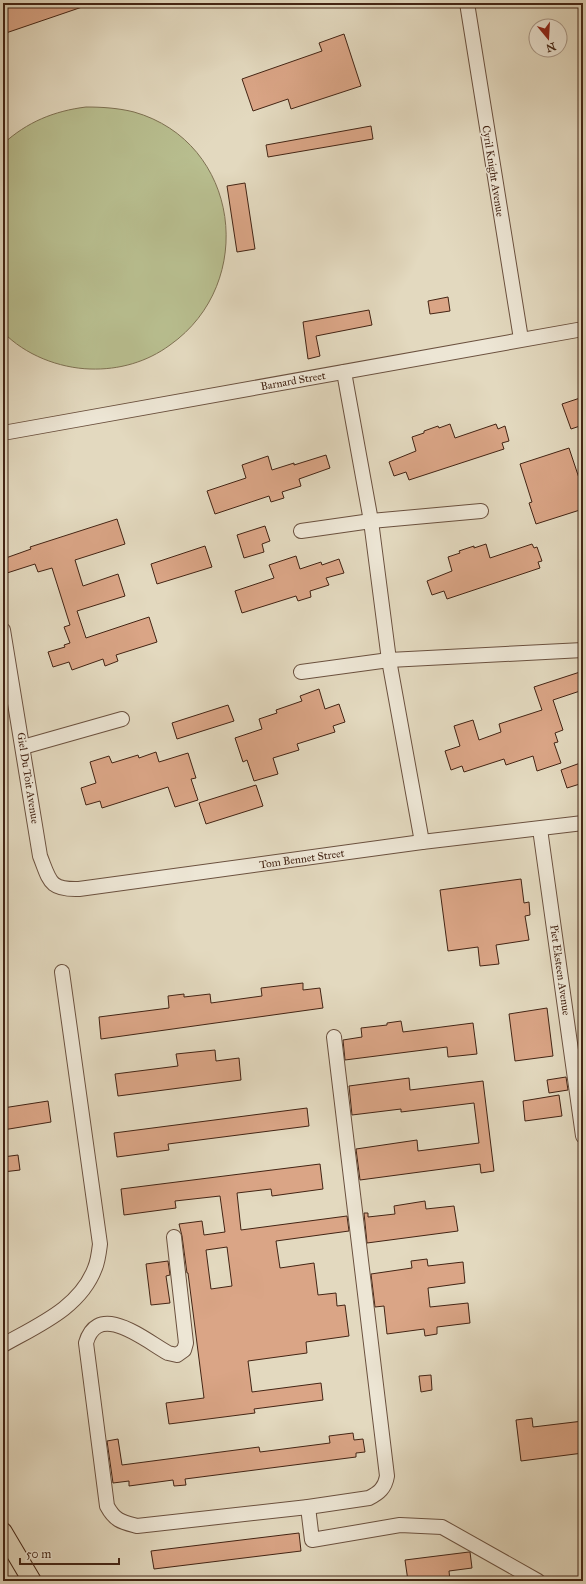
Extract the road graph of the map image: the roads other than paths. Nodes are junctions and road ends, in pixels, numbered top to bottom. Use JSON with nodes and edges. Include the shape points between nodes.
{"nodes":[{"id":1,"x":467,"y":3,"type":"edge"},
{"id":2,"x":583,"y":328,"type":"edge"},
{"id":3,"x":520,"y":339,"type":"junction"},
{"id":4,"x":344,"y":372,"type":"junction"},
{"id":5,"x":3,"y":433,"type":"edge"},
{"id":6,"x":481,"y":511,"type":"dead end"},
{"id":7,"x":371,"y":521,"type":"junction"},
{"id":8,"x":301,"y":531,"type":"dead end"},
{"id":9,"x":3,"y":630,"type":"edge"},
{"id":10,"x":583,"y":650,"type":"edge"},
{"id":11,"x":389,"y":660,"type":"junction"},
{"id":12,"x":301,"y":672,"type":"dead end"},
{"id":13,"x":122,"y":719,"type":"dead end"},
{"id":14,"x":23,"y":746,"type":"junction"},
{"id":15,"x":583,"y":823,"type":"edge"},
{"id":16,"x":540,"y":829,"type":"junction"},
{"id":17,"x":422,"y":842,"type":"junction"},
{"id":18,"x":40,"y":856,"type":"joint"},
{"id":19,"x":62,"y":972,"type":"dead end"},
{"id":20,"x":334,"y":1037,"type":"dead end"},
{"id":21,"x":583,"y":1136,"type":"edge"},
{"id":22,"x":174,"y":1237,"type":"dead end"},
{"id":23,"x":3,"y":1345,"type":"edge"},
{"id":24,"x":308,"y":1507,"type":"junction"},
{"id":25,"x":3,"y":1532,"type":"edge"},
{"id":26,"x":32,"y":1581,"type":"edge"},
{"id":27,"x":538,"y":1581,"type":"edge"}],
"edges":[{"from":1,"to":3,"type":"street","name":"Cyril Knight Avenue"},
{"from":2,"to":3,"type":"street","name":"Barnard Street"},
{"from":3,"to":4,"type":"street","name":"Barnard Street"},
{"from":4,"to":5,"type":"street","name":"Barnard Street"},
{"from":4,"to":7,"type":"street"},
{"from":6,"to":7,"type":"street"},
{"from":7,"to":8,"type":"street"},
{"from":7,"to":11,"type":"street"},
{"from":9,"to":14,"type":"street","name":"Giel Du Toit Avenue"},
{"from":10,"to":11,"type":"street"},
{"from":11,"to":12,"type":"street"},
{"from":11,"to":17,"type":"street"},
{"from":13,"to":14,"type":"street"},
{"from":14,"to":18,"type":"street","name":"Giel Du Toit Avenue"},
{"from":15,"to":16,"type":"street","name":"Tom Bennet Street"},
{"from":16,"to":17,"type":"street","name":"Tom Bennet Street"},
{"from":16,"to":21,"type":"street","name":"Piet Eksteen Avenue"},
{"from":17,"to":18,"type":"street","name":"Tom Bennet Street","via":[[70,889],[53,884]]},
{"from":19,"to":23,"type":"street","via":[[100,1244],[96,1267],[86,1287],[70,1304]]},
{"from":20,"to":24,"type":"street","via":[[387,1476],[382,1489],[369,1498]]},
{"from":22,"to":24,"type":"street","via":[[186,1343],[184,1350],[177,1355],[168,1353],[121,1325],[110,1323],[94,1328],[86,1342],[107,1506],[113,1516],[122,1522],[137,1526]]},
{"from":24,"to":27,"type":"street","via":[[312,1540],[400,1526],[442,1527]]},
{"from":25,"to":26,"type":"main road"}]}
